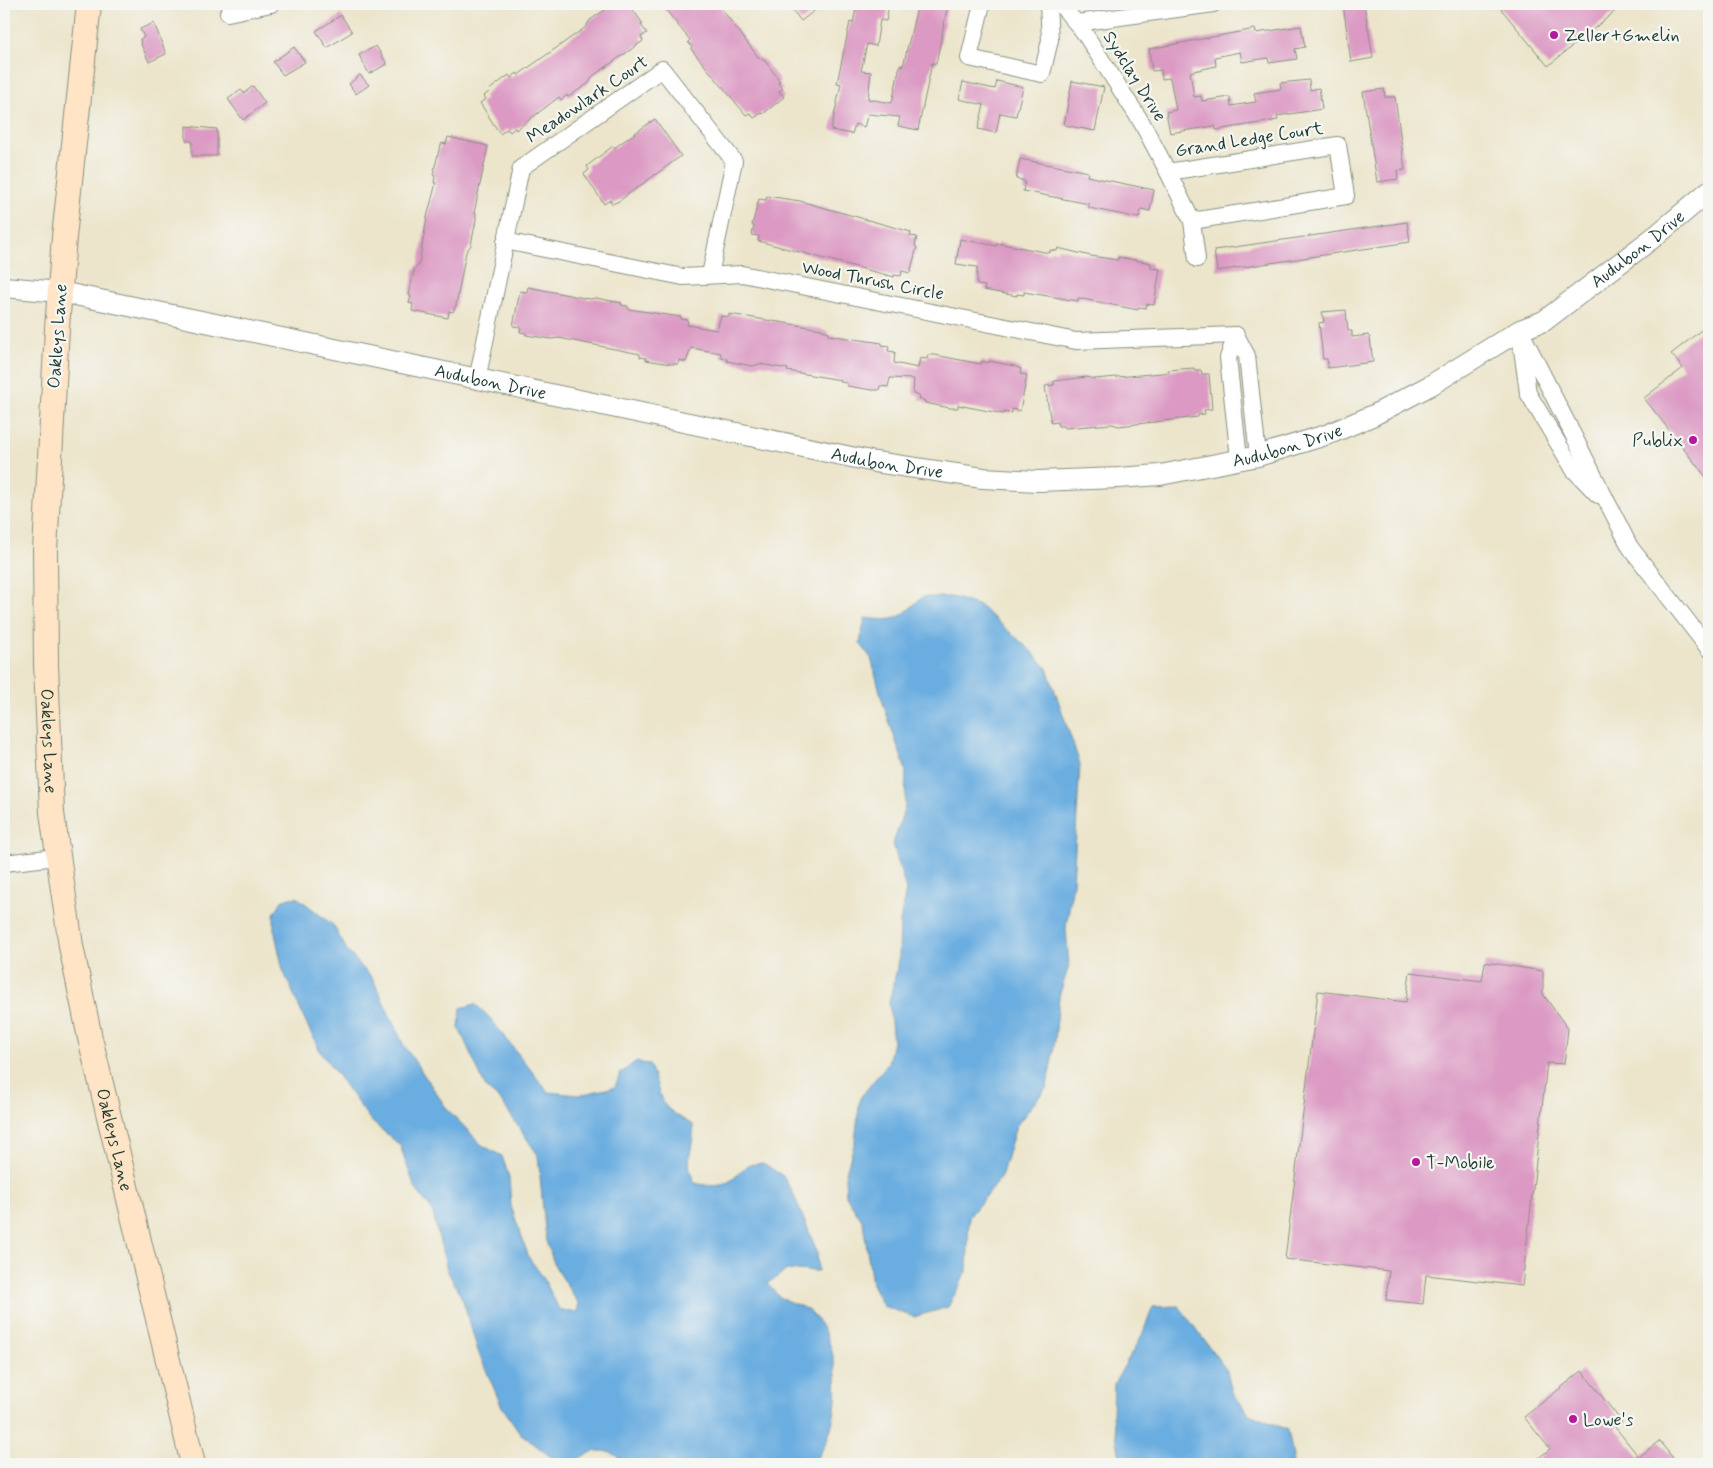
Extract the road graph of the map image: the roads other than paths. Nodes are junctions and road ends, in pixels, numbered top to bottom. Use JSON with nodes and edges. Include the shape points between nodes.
{"nodes":[{"id":1,"x":89,"y":4,"type":"edge"},
{"id":2,"x":271,"y":4,"type":"edge"},
{"id":3,"x":982,"y":4,"type":"edge"},
{"id":4,"x":1048,"y":4,"type":"edge"},
{"id":5,"x":1060,"y":4,"type":"edge"},
{"id":6,"x":1213,"y":4,"type":"edge"},
{"id":7,"x":228,"y":13,"type":"dead end"},
{"id":8,"x":1077,"y":23,"type":"junction"},
{"id":9,"x":1168,"y":172,"type":"junction"},
{"id":10,"x":1709,"y":191,"type":"edge"},
{"id":11,"x":1192,"y":221,"type":"junction"},
{"id":12,"x":505,"y":241,"type":"junction"},
{"id":13,"x":1197,"y":259,"type":"dead end"},
{"id":14,"x":710,"y":275,"type":"junction"},
{"id":15,"x":4,"y":287,"type":"edge"},
{"id":16,"x":60,"y":292,"type":"junction"},
{"id":17,"x":1520,"y":330,"type":"junction"},
{"id":18,"x":477,"y":380,"type":"junction"},
{"id":19,"x":1249,"y":458,"type":"junction"},
{"id":20,"x":1709,"y":650,"type":"edge"},
{"id":21,"x":57,"y":857,"type":"junction"},
{"id":22,"x":4,"y":863,"type":"edge"},
{"id":23,"x":193,"y":1464,"type":"edge"}],
"edges":[{"from":1,"to":16,"type":"main road","name":"Oakleys Lane"},
{"from":2,"to":7,"type":"street"},
{"from":3,"to":4,"type":"street","via":[[969,58],[1042,74],[1050,40]]},
{"from":5,"to":8,"type":"street","name":"Sydclay Drive"},
{"from":6,"to":8,"type":"street"},
{"from":8,"to":9,"type":"street","name":"Sydclay Drive","via":[[1142,123]]},
{"from":9,"to":11,"type":"street","name":"Sydclay Drive"},
{"from":9,"to":11,"type":"street","name":"Grand Ledge Court","via":[[1338,145],[1346,196]]},
{"from":10,"to":17,"type":"street","name":"Audubon Drive","via":[[1544,320]]},
{"from":11,"to":13,"type":"street","name":"Sydclay Drive"},
{"from":12,"to":14,"type":"street","name":"Wood Thrush Circle","via":[[683,277]]},
{"from":12,"to":14,"type":"street","name":"Meadowlark Court","via":[[521,168],[662,69],[734,161]]},
{"from":12,"to":18,"type":"street","name":"Meadowlark Court"},
{"from":14,"to":19,"type":"street","name":"Wood Thrush Circle","via":[[742,274],[1076,341],[1236,335],[1247,356]]},
{"from":15,"to":16,"type":"street","name":"Audubon Drive"},
{"from":16,"to":18,"type":"street","name":"Audubon Drive"},
{"from":16,"to":21,"type":"main road","name":"Oakleys Lane","via":[[45,551],[47,694]]},
{"from":17,"to":19,"type":"street","name":"Audubon Drive","via":[[1431,385],[1374,415],[1329,434]]},
{"from":17,"to":20,"type":"street","via":[[1528,393],[1574,470],[1609,505],[1630,547]]},
{"from":18,"to":19,"type":"street","name":"Audubon Drive","via":[[875,462],[983,478],[1038,481],[1160,475]]},
{"from":21,"to":22,"type":"street"},
{"from":21,"to":23,"type":"main road","name":"Oakleys Lane","via":[[90,1038]]}]}
